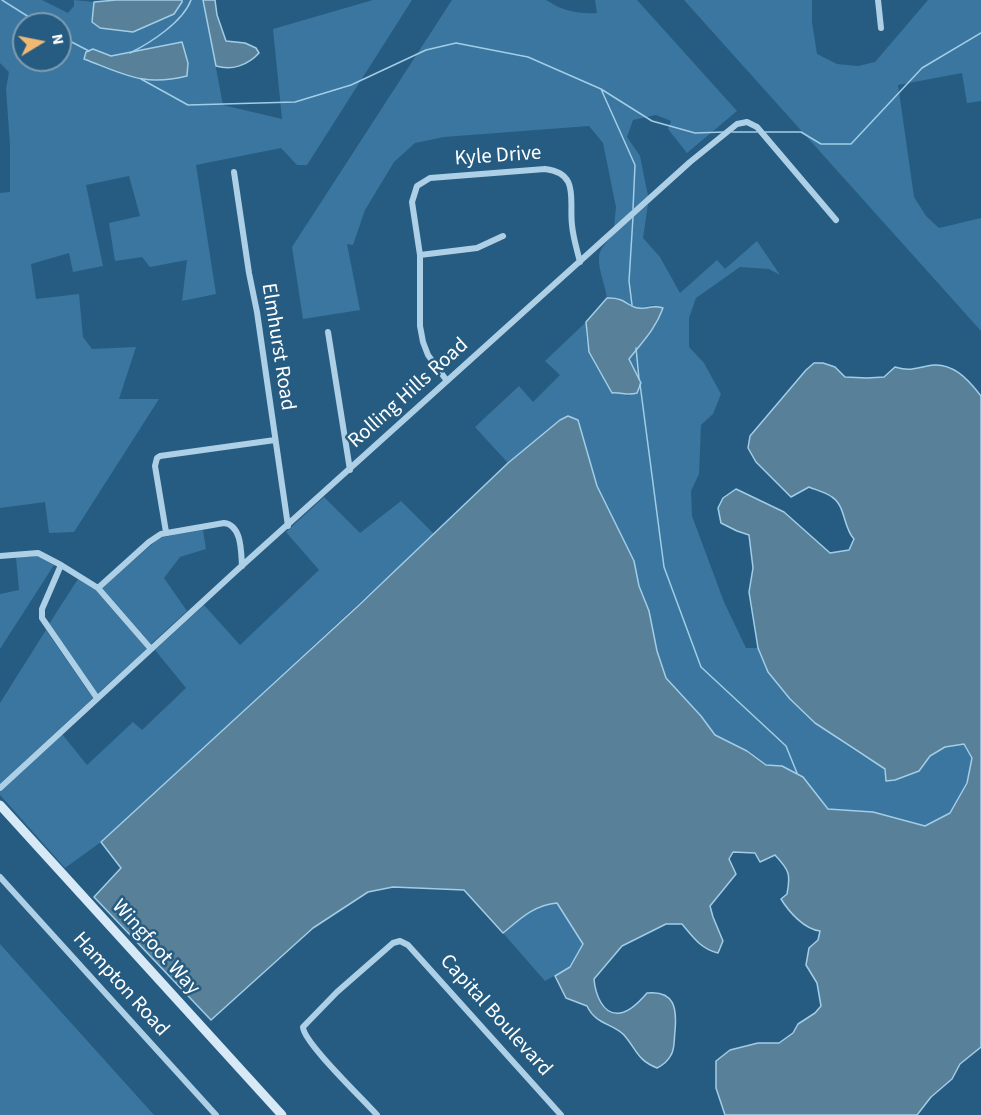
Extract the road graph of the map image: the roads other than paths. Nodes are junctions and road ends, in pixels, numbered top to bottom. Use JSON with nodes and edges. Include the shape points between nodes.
{"nodes":[{"id":1,"x":878,"y":0,"type":"edge"},
{"id":2,"x":881,"y":28,"type":"dead end"},
{"id":3,"x":234,"y":172,"type":"dead end"},
{"id":4,"x":836,"y":220,"type":"dead end"},
{"id":5,"x":503,"y":236,"type":"dead end"},
{"id":6,"x":420,"y":255,"type":"junction"},
{"id":7,"x":580,"y":262,"type":"junction"},
{"id":8,"x":328,"y":332,"type":"dead end"},
{"id":9,"x":447,"y":381,"type":"junction"},
{"id":10,"x":275,"y":440,"type":"junction"},
{"id":11,"x":350,"y":470,"type":"junction"},
{"id":12,"x":288,"y":526,"type":"junction"},
{"id":13,"x":166,"y":532,"type":"junction"},
{"id":14,"x":0,"y":556,"type":"edge"},
{"id":15,"x":61,"y":565,"type":"junction"},
{"id":16,"x":242,"y":566,"type":"junction"},
{"id":17,"x":98,"y":588,"type":"junction"},
{"id":18,"x":151,"y":649,"type":"junction"},
{"id":19,"x":97,"y":699,"type":"junction"},
{"id":20,"x":0,"y":788,"type":"edge"},
{"id":21,"x":0,"y":805,"type":"edge"},
{"id":22,"x":0,"y":877,"type":"edge"},
{"id":23,"x":216,"y":1115,"type":"edge"},
{"id":24,"x":282,"y":1115,"type":"edge"},
{"id":25,"x":377,"y":1115,"type":"edge"},
{"id":26,"x":561,"y":1115,"type":"edge"}],
"edges":[{"from":1,"to":2,"type":"street"},
{"from":3,"to":10,"type":"street","name":"Elmhurst Road"},
{"from":4,"to":7,"type":"street","name":"Rolling Hills Road","via":[[757,127],[743,122],[704,150]]},
{"from":5,"to":6,"type":"street","via":[[477,248]]},
{"from":6,"to":7,"type":"street","name":"Kyle Drive","via":[[412,202],[421,182],[430,178],[545,169],[560,173],[570,185],[573,232]]},
{"from":6,"to":9,"type":"street","name":"Kyle Drive","via":[[423,342],[431,361]]},
{"from":7,"to":9,"type":"street","name":"Rolling Hills Road"},
{"from":8,"to":11,"type":"street"},
{"from":9,"to":11,"type":"street","name":"Rolling Hills Road"},
{"from":10,"to":12,"type":"street","name":"Elmhurst Road"},
{"from":10,"to":13,"type":"street","via":[[160,456],[155,466]]},
{"from":11,"to":12,"type":"street","name":"Rolling Hills Road"},
{"from":12,"to":16,"type":"street","name":"Rolling Hills Road"},
{"from":13,"to":16,"type":"street","via":[[232,525],[237,531]]},
{"from":13,"to":17,"type":"street","via":[[149,542]]},
{"from":14,"to":15,"type":"street","via":[[38,553]]},
{"from":15,"to":17,"type":"street"},
{"from":15,"to":19,"type":"street","via":[[42,609],[42,618]]},
{"from":16,"to":18,"type":"street","name":"Rolling Hills Road"},
{"from":17,"to":18,"type":"street"},
{"from":18,"to":19,"type":"street","name":"Rolling Hills Road"},
{"from":19,"to":20,"type":"street","name":"Rolling Hills Road"},
{"from":21,"to":24,"type":"street","name":"Wingfoot Way"},
{"from":22,"to":23,"type":"street","name":"Hampton Road"},
{"from":25,"to":26,"type":"street","name":"Capital Boulevard","via":[[316,1049],[303,1030],[304,1023],[393,943],[403,941]]}]}
